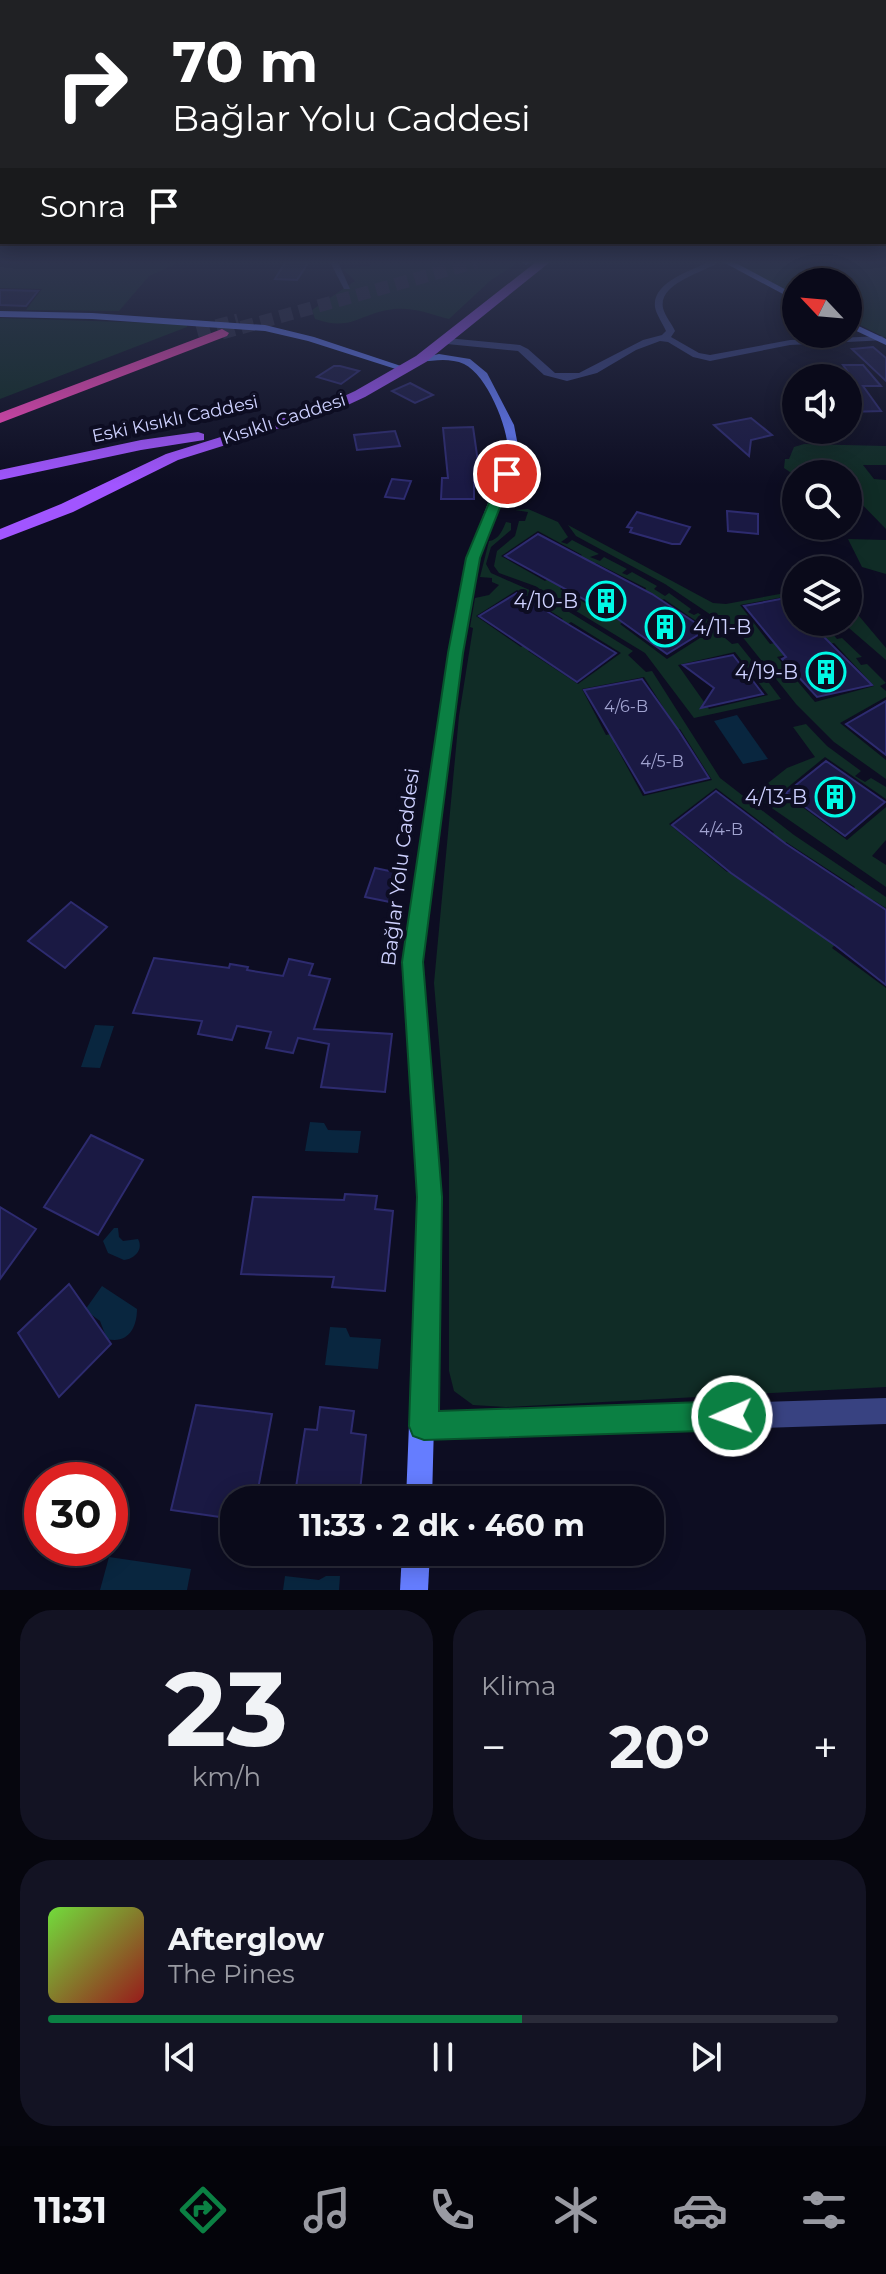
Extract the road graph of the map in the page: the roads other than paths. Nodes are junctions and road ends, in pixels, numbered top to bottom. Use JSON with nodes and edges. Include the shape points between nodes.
{"nodes":[{"id":1,"x":183,"y":336,"type":"tunnel mouth"},
{"id":2,"x":214,"y":336,"type":"tunnel mouth"},
{"id":3,"x":299,"y":336,"type":"edge"},
{"id":4,"x":441,"y":336,"type":"edge"},
{"id":5,"x":453,"y":336,"type":"edge"},
{"id":6,"x":665,"y":338,"type":"joint"},
{"id":7,"x":447,"y":341,"type":"junction"},
{"id":8,"x":884,"y":341,"type":"edge"},
{"id":9,"x":408,"y":365,"type":"junction"},
{"id":10,"x":0,"y":407,"type":"edge"},
{"id":11,"x":0,"y":418,"type":"edge"},
{"id":12,"x":143,"y":445,"type":"junction"},
{"id":13,"x":172,"y":457,"type":"junction"},
{"id":14,"x":0,"y":475,"type":"edge"},
{"id":15,"x":0,"y":535,"type":"edge"},
{"id":16,"x":886,"y":1411,"type":"edge"},
{"id":17,"x":424,"y":1426,"type":"junction"},
{"id":18,"x":420,"y":1486,"type":"edge"},
{"id":19,"x":415,"y":1566,"type":"edge"},
{"id":20,"x":414,"y":1590,"type":"edge"}],
"edges":[{"from":1,"to":10,"type":"highway"},
{"from":2,"to":11,"type":"highway"},
{"from":3,"to":9,"type":"street"},
{"from":4,"to":9,"type":"main road","name":"Kısıklı Caddesi"},
{"from":5,"to":7,"type":"main road","name":"Kısıklı Caddesi"},
{"from":6,"to":7,"type":"street","via":[[569,377],[543,371],[520,348]]},
{"from":6,"to":8,"type":"street","via":[[686,352],[711,358],[787,343]]},
{"from":7,"to":9,"type":"main road","name":"Kısıklı Caddesi"},
{"from":9,"to":12,"type":"main road","name":"Eski Kısıklı Caddesi","via":[[319,405],[219,433]]},
{"from":9,"to":13,"type":"main road","name":"Kısıklı Caddesi","via":[[332,407]]},
{"from":9,"to":17,"type":"street","name":"Bağlar Yolu Caddesi","via":[[444,358],[480,368],[515,441],[473,558],[413,962],[429,1197]]},
{"from":12,"to":13,"type":"main road","via":[[168,447]]},
{"from":12,"to":14,"type":"main road","name":"Eski Kısıklı Caddesi"},
{"from":13,"to":15,"type":"main road","name":"Kısıklı Caddesi"},
{"from":16,"to":17,"type":"street"},
{"from":17,"to":18,"type":"street","name":"Bağlar Yolu Caddesi"},
{"from":19,"to":20,"type":"street"}]}
